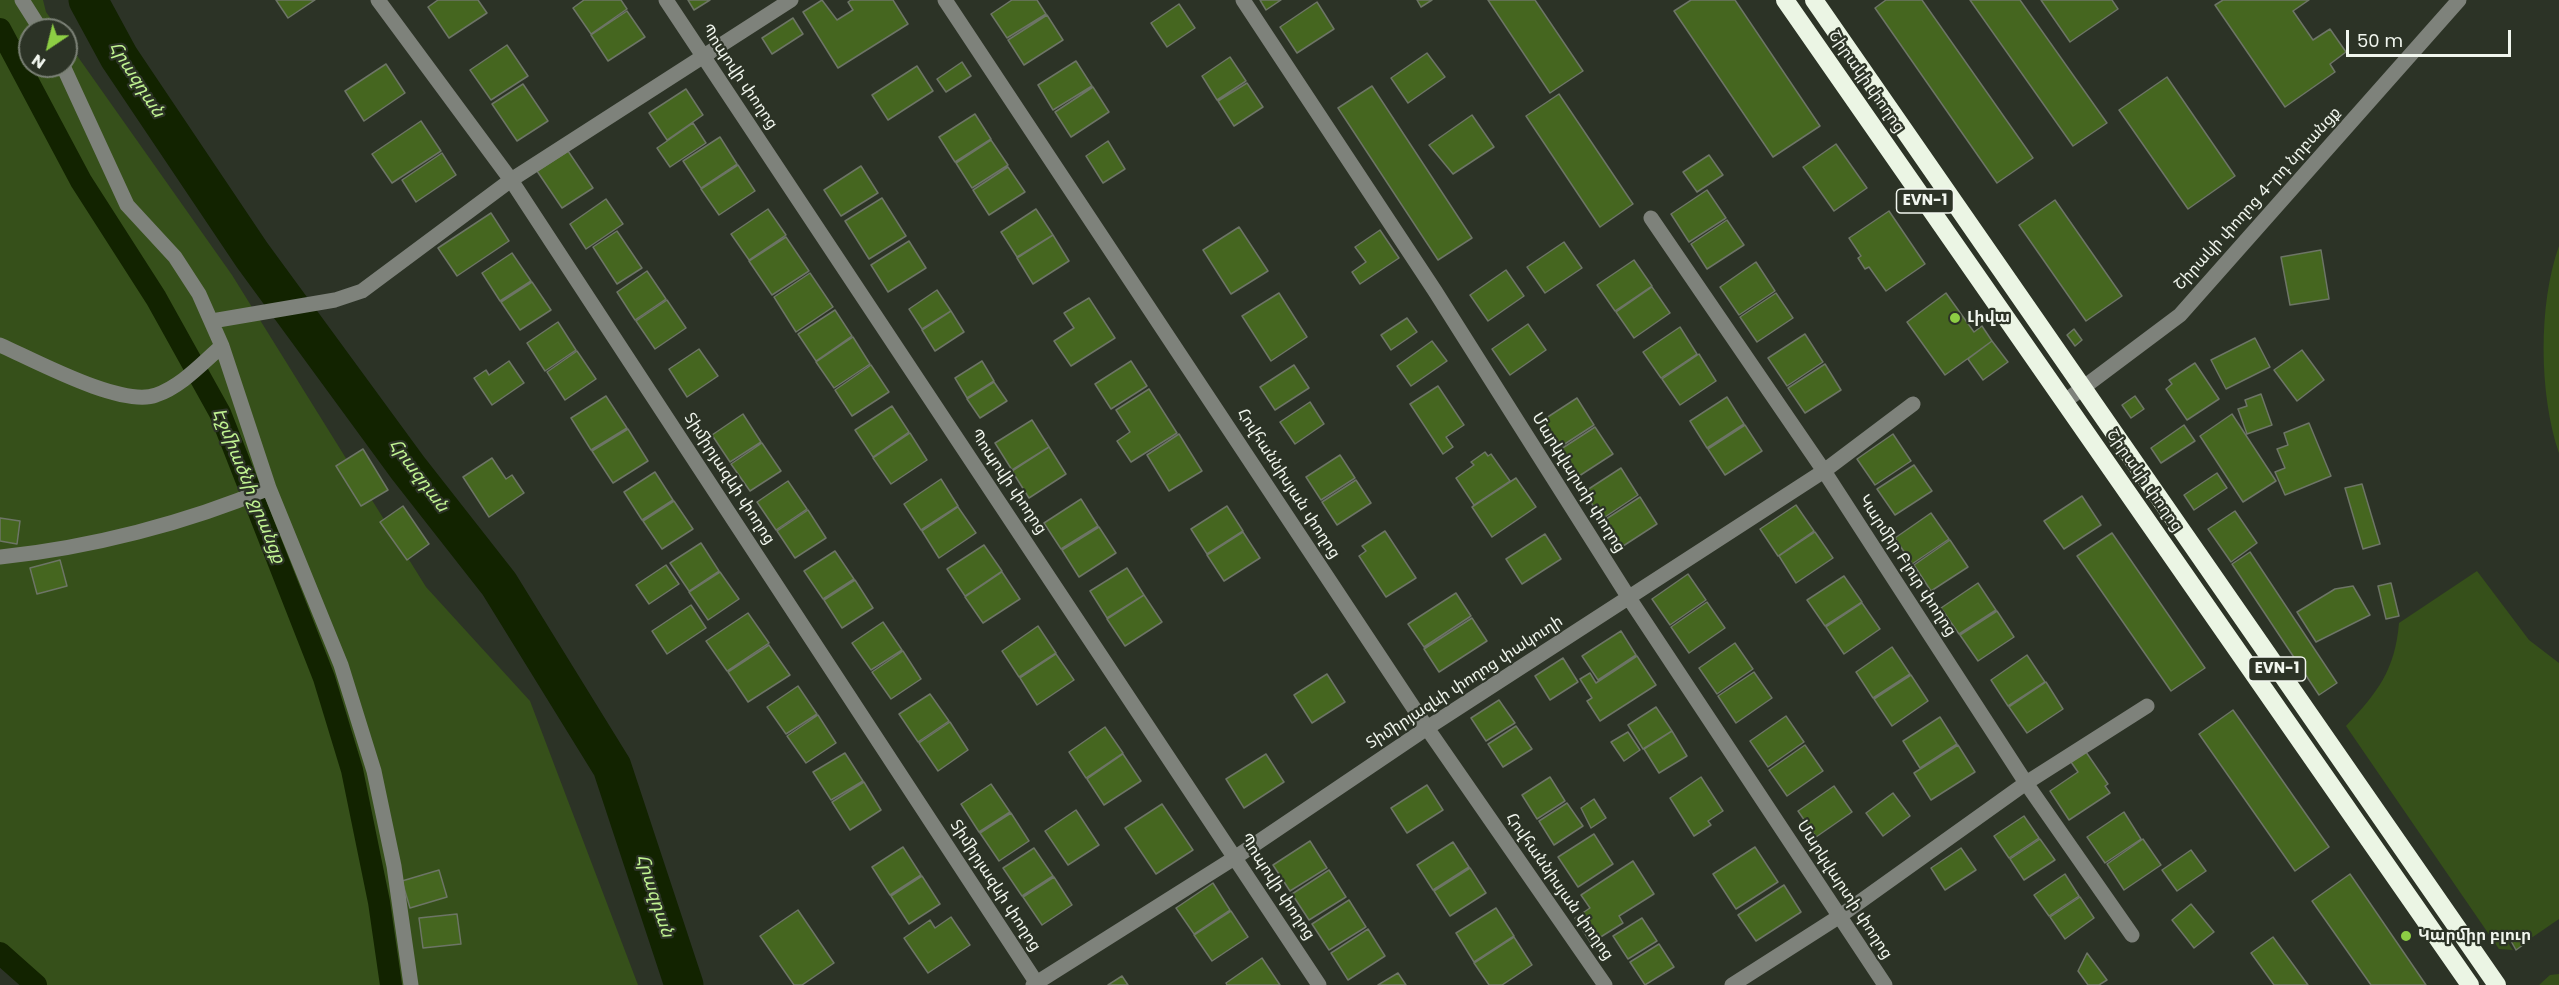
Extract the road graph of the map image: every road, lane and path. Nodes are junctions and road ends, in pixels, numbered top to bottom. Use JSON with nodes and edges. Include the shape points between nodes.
{"nodes":[{"id":1,"x":21,"y":0,"type":"edge"},
{"id":2,"x":378,"y":0,"type":"edge"},
{"id":3,"x":666,"y":0,"type":"edge"},
{"id":4,"x":791,"y":0,"type":"edge"},
{"id":5,"x":945,"y":0,"type":"edge"},
{"id":6,"x":1243,"y":0,"type":"edge"},
{"id":7,"x":1785,"y":0,"type":"edge"},
{"id":8,"x":1814,"y":0,"type":"edge"},
{"id":9,"x":2459,"y":0,"type":"edge"},
{"id":10,"x":33,"y":18,"type":"edge"},
{"id":11,"x":705,"y":57,"type":"junction"},
{"id":12,"x":69,"y":78,"type":"edge"},
{"id":13,"x":511,"y":180,"type":"junction"},
{"id":14,"x":1651,"y":218,"type":"dead end"},
{"id":15,"x":212,"y":321,"type":"junction"},
{"id":16,"x":0,"y":345,"type":"edge"},
{"id":17,"x":222,"y":345,"type":"junction"},
{"id":18,"x":2082,"y":388,"type":"junction"},
{"id":19,"x":2064,"y":402,"type":"junction"},
{"id":20,"x":1913,"y":404,"type":"dead end"},
{"id":21,"x":1824,"y":471,"type":"junction"},
{"id":22,"x":269,"y":488,"type":"junction"},
{"id":23,"x":0,"y":558,"type":"edge"},
{"id":24,"x":1629,"y":598,"type":"junction"},
{"id":25,"x":2147,"y":706,"type":"dead end"},
{"id":26,"x":1428,"y":728,"type":"junction"},
{"id":27,"x":2026,"y":783,"type":"junction"},
{"id":28,"x":1236,"y":857,"type":"junction"},
{"id":29,"x":1840,"y":916,"type":"junction"},
{"id":30,"x":2132,"y":935,"type":"dead end"},
{"id":31,"x":1036,"y":984,"type":"edge"},
{"id":32,"x":411,"y":985,"type":"edge"},
{"id":33,"x":1319,"y":985,"type":"edge"},
{"id":34,"x":1605,"y":985,"type":"edge"},
{"id":35,"x":1732,"y":985,"type":"edge"},
{"id":36,"x":1885,"y":985,"type":"edge"},
{"id":37,"x":2470,"y":985,"type":"edge"},
{"id":38,"x":2497,"y":985,"type":"edge"}],
"edges":[{"from":1,"to":10,"type":"street"},
{"from":2,"to":13,"type":"street","name":"Տիմիրյազևի փողոց"},
{"from":3,"to":11,"type":"street","name":"Պոպովի փողոց"},
{"from":4,"to":11,"type":"street"},
{"from":5,"to":26,"type":"street","name":"Հովհաննիսյան փողոց"},
{"from":6,"to":24,"type":"street","name":"Մարկվարտի փողոց","via":[[1436,291]]},
{"from":7,"to":19,"type":"highway","name":"Շիրակի փողոց","number":"EVN-1"},
{"from":8,"to":18,"type":"highway","name":"Շիրակի փողոց","number":"EVN-1"},
{"from":9,"to":18,"type":"street","name":"Շիրակի փողոց 4-րդ նրբանցք","via":[[2180,315]]},
{"from":11,"to":13,"type":"street"},
{"from":11,"to":28,"type":"street","name":"Պոպովի փողոց"},
{"from":12,"to":15,"type":"street","via":[[127,205],[174,257]]},
{"from":13,"to":15,"type":"street","via":[[362,291],[335,300]]},
{"from":13,"to":31,"type":"street","name":"Տիմիրյազևի փողոց"},
{"from":14,"to":21,"type":"street","name":"Կարմիր Բլուր փողոց"},
{"from":15,"to":17,"type":"street"},
{"from":16,"to":17,"type":"street","via":[[122,397],[154,397],[176,386]]},
{"from":17,"to":22,"type":"street"},
{"from":18,"to":19,"type":"street","name":"Շիրակի փողոց 4-րդ նրբանցք"},
{"from":18,"to":38,"type":"highway","name":"Շիրակի փողոց","number":"EVN-1"},
{"from":19,"to":37,"type":"highway","name":"Շիրակի փողոց","number":"EVN-1"},
{"from":20,"to":21,"type":"street","name":"Տիմիրյազևի փողոց փակուղի"},
{"from":21,"to":24,"type":"street","name":"Տիմիրյազևի փողոց փակուղի"},
{"from":21,"to":27,"type":"street","name":"Կարմիր Բլուր փողոց"},
{"from":22,"to":23,"type":"street","via":[[133,534]]},
{"from":22,"to":32,"type":"street","via":[[341,665],[374,771],[394,866]]},
{"from":24,"to":26,"type":"street","name":"Տիմիրյազևի փողոց փակուղի"},
{"from":24,"to":29,"type":"street","name":"Մարկվարտի փողոց"},
{"from":25,"to":27,"type":"street"},
{"from":26,"to":28,"type":"street","name":"Տիմիրյազևի փողոց փակուղի"},
{"from":26,"to":34,"type":"street","name":"Հովհաննիսյան փողոց"},
{"from":27,"to":29,"type":"street"},
{"from":27,"to":30,"type":"street","name":"Կարմիր Բլուր փողոց"},
{"from":28,"to":31,"type":"street","name":"Տիմիրյազևի փողոց փակուղի"},
{"from":28,"to":33,"type":"street","name":"Պոպովի փողոց"},
{"from":29,"to":35,"type":"street"},
{"from":29,"to":36,"type":"street","name":"Մարկվարտի փողոց"}]}
